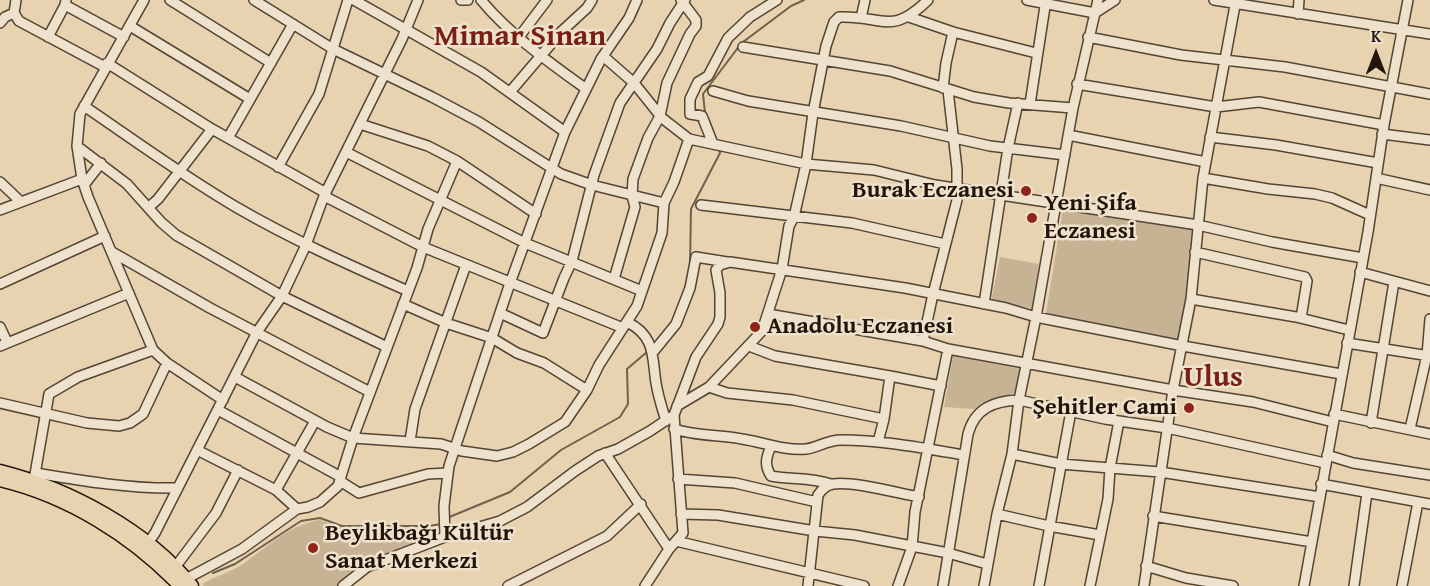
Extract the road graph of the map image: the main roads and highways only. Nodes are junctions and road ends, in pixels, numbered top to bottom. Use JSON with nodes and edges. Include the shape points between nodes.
{"nodes":[{"id":1,"x":0,"y":471,"type":"edge"},
{"id":2,"x":0,"y":480,"type":"edge"},
{"id":3,"x":146,"y":547,"type":"junction"},
{"id":4,"x":186,"y":584,"type":"edge"}],
"edges":[{"from":1,"to":3,"type":"main road","via":[[35,477],[108,516]]},
{"from":2,"to":3,"type":"main road","via":[[66,503]]},
{"from":3,"to":4,"type":"main road"}]}
